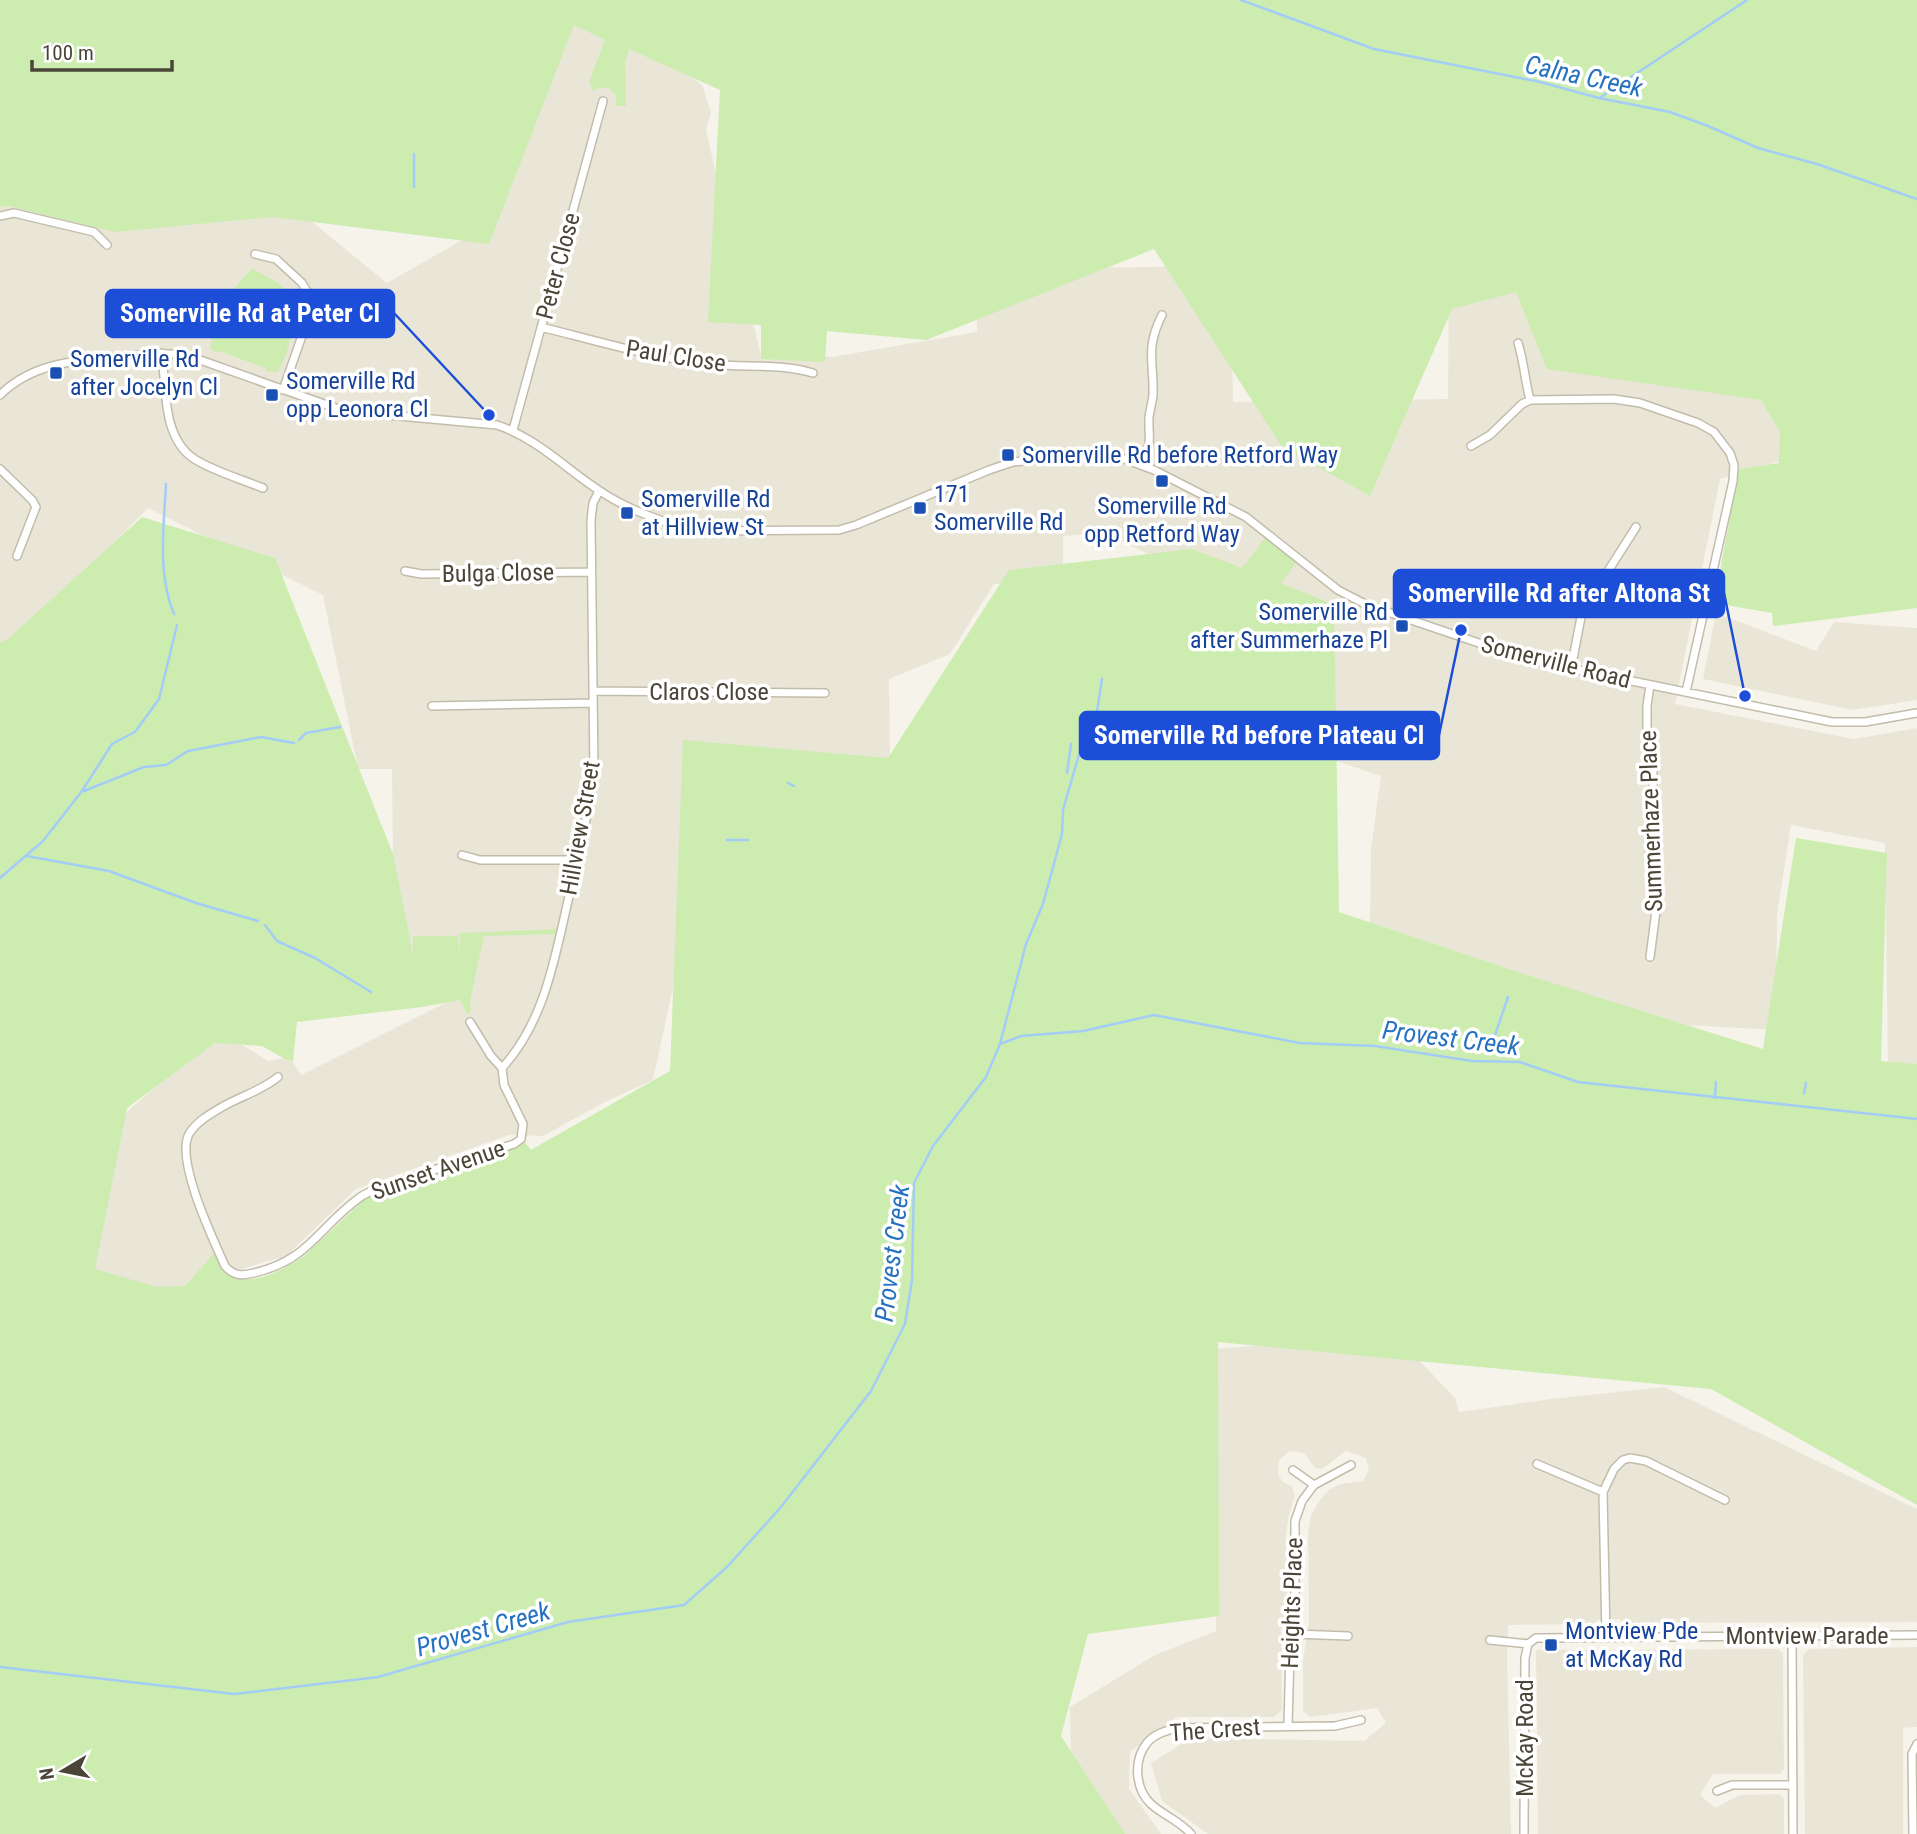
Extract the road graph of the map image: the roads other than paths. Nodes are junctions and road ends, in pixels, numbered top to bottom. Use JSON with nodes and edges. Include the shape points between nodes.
{"nodes":[{"id":1,"x":603,"y":101,"type":"dead end"},
{"id":2,"x":0,"y":216,"type":"edge"},
{"id":3,"x":107,"y":245,"type":"dead end"},
{"id":4,"x":255,"y":254,"type":"dead end"},
{"id":5,"x":1162,"y":315,"type":"dead end"},
{"id":6,"x":541,"y":327,"type":"junction"},
{"id":7,"x":1518,"y":343,"type":"dead end"},
{"id":8,"x":162,"y":353,"type":"junction"},
{"id":9,"x":813,"y":373,"type":"dead end"},
{"id":10,"x":283,"y":390,"type":"junction"},
{"id":11,"x":0,"y":395,"type":"edge"},
{"id":12,"x":1530,"y":400,"type":"junction"},
{"id":13,"x":513,"y":430,"type":"junction"},
{"id":14,"x":1471,"y":446,"type":"dead end"},
{"id":15,"x":1140,"y":464,"type":"junction"},
{"id":16,"x":0,"y":469,"type":"edge"},
{"id":17,"x":263,"y":488,"type":"dead end"},
{"id":18,"x":599,"y":491,"type":"junction"},
{"id":19,"x":1636,"y":527,"type":"dead end"},
{"id":20,"x":17,"y":556,"type":"dead end"},
{"id":21,"x":405,"y":571,"type":"dead end"},
{"id":22,"x":591,"y":572,"type":"junction"},
{"id":23,"x":1572,"y":669,"type":"junction"},
{"id":24,"x":1650,"y":685,"type":"junction"},
{"id":25,"x":593,"y":691,"type":"junction"},
{"id":26,"x":1686,"y":692,"type":"junction"},
{"id":27,"x":825,"y":693,"type":"dead end"},
{"id":28,"x":593,"y":703,"type":"junction"},
{"id":29,"x":432,"y":706,"type":"dead end"},
{"id":30,"x":1917,"y":713,"type":"edge"},
{"id":31,"x":462,"y":855,"type":"dead end"},
{"id":32,"x":578,"y":860,"type":"junction"},
{"id":33,"x":1650,"y":957,"type":"dead end"},
{"id":34,"x":470,"y":1022,"type":"dead end"},
{"id":35,"x":502,"y":1068,"type":"junction"},
{"id":36,"x":278,"y":1077,"type":"dead end"},
{"id":37,"x":1537,"y":1464,"type":"dead end"},
{"id":38,"x":1351,"y":1465,"type":"dead end"},
{"id":39,"x":1293,"y":1469,"type":"dead end"},
{"id":40,"x":1314,"y":1485,"type":"junction"},
{"id":41,"x":1603,"y":1492,"type":"junction"},
{"id":42,"x":1725,"y":1500,"type":"dead end"},
{"id":43,"x":1294,"y":1634,"type":"junction"},
{"id":44,"x":1792,"y":1635,"type":"junction"},
{"id":45,"x":1917,"y":1635,"type":"edge"},
{"id":46,"x":1348,"y":1636,"type":"dead end"},
{"id":47,"x":1606,"y":1637,"type":"junction"},
{"id":48,"x":1490,"y":1640,"type":"dead end"},
{"id":49,"x":1528,"y":1643,"type":"junction"},
{"id":50,"x":1361,"y":1720,"type":"dead end"},
{"id":51,"x":1288,"y":1726,"type":"junction"},
{"id":52,"x":1917,"y":1744,"type":"edge"},
{"id":53,"x":1793,"y":1785,"type":"junction"},
{"id":54,"x":1717,"y":1791,"type":"dead end"},
{"id":55,"x":1191,"y":1834,"type":"edge"},
{"id":56,"x":1524,"y":1834,"type":"edge"},
{"id":57,"x":1793,"y":1834,"type":"edge"},
{"id":58,"x":1913,"y":1834,"type":"edge"}],
"edges":[{"from":1,"to":6,"type":"street","name":"Peter Close"},
{"from":2,"to":3,"type":"street","via":[[14,213],[94,232]]},
{"from":4,"to":10,"type":"street","via":[[276,259],[310,296],[310,313]]},
{"from":5,"to":15,"type":"street","via":[[1150,357],[1151,443]]},
{"from":6,"to":9,"type":"street","name":"Paul Close","via":[[653,356],[712,365],[793,367]]},
{"from":6,"to":13,"type":"street","name":"Peter Close"},
{"from":7,"to":12,"type":"street"},
{"from":8,"to":10,"type":"street","name":"Somerville Road","via":[[202,360]]},
{"from":8,"to":11,"type":"street","name":"Somerville Road","via":[[59,363],[29,374]]},
{"from":8,"to":17,"type":"street","via":[[170,427],[180,444],[194,459]]},
{"from":10,"to":13,"type":"street","name":"Somerville Road","via":[[344,411],[467,421]]},
{"from":12,"to":14,"type":"street"},
{"from":12,"to":26,"type":"street","via":[[1640,403],[1706,428],[1730,453],[1733,481]]},
{"from":13,"to":18,"type":"street","name":"Somerville Road"},
{"from":15,"to":18,"type":"street","name":"Somerville Road","via":[[1099,455],[1013,462],[856,525],[822,531],[693,530]]},
{"from":15,"to":23,"type":"street","name":"Somerville Road","via":[[1246,517],[1352,599],[1523,658]]},
{"from":16,"to":20,"type":"street","via":[[36,508]]},
{"from":18,"to":22,"type":"street","name":"Hillview Street","via":[[591,520]]},
{"from":19,"to":23,"type":"street","via":[[1582,612]]},
{"from":21,"to":22,"type":"street","name":"Bulga Close"},
{"from":22,"to":25,"type":"street","name":"Hillview Street"},
{"from":23,"to":24,"type":"street","name":"Somerville Road"},
{"from":24,"to":26,"type":"street","name":"Somerville Road"},
{"from":24,"to":33,"type":"street","name":"Summerhaze Place","via":[[1647,729],[1653,790],[1647,836],[1656,911]]},
{"from":25,"to":27,"type":"street","name":"Claros Close"},
{"from":25,"to":28,"type":"street","name":"Hillview Street"},
{"from":26,"to":30,"type":"street","name":"Somerville Road","via":[[1842,722]]},
{"from":28,"to":29,"type":"street"},
{"from":28,"to":32,"type":"street","name":"Hillview Street","via":[[594,770]]},
{"from":31,"to":32,"type":"street","via":[[480,860]]},
{"from":32,"to":35,"type":"street","name":"Hillview Street","via":[[542,1003]]},
{"from":34,"to":35,"type":"street","name":"Sunset Avenue"},
{"from":35,"to":36,"type":"street","name":"Sunset Avenue","via":[[504,1085],[523,1124],[521,1139],[378,1188],[359,1198],[300,1253],[270,1270],[239,1275],[225,1266],[184,1152],[188,1136],[199,1122]]},
{"from":37,"to":41,"type":"street"},
{"from":38,"to":40,"type":"street"},
{"from":39,"to":40,"type":"street"},
{"from":40,"to":43,"type":"street","name":"Heights Place","via":[[1302,1501],[1296,1521]]},
{"from":41,"to":42,"type":"street","via":[[1614,1469],[1630,1458],[1646,1461]]},
{"from":41,"to":47,"type":"street"},
{"from":43,"to":46,"type":"street"},
{"from":43,"to":51,"type":"street","name":"Heights Place"},
{"from":44,"to":45,"type":"street","name":"Montview Parade"},
{"from":44,"to":47,"type":"street","name":"Montview Parade"},
{"from":44,"to":53,"type":"street"},
{"from":47,"to":49,"type":"street","name":"Montview Parade","via":[[1536,1638]]},
{"from":48,"to":49,"type":"street","name":"Montview Parade"},
{"from":49,"to":56,"type":"street","name":"McKay Road"},
{"from":50,"to":51,"type":"street","name":"The Crest","via":[[1335,1726]]},
{"from":51,"to":55,"type":"street","name":"The Crest","via":[[1176,1728],[1147,1743],[1137,1780],[1149,1802]]},
{"from":52,"to":58,"type":"street","via":[[1912,1754]]},
{"from":53,"to":54,"type":"street","via":[[1732,1785]]},
{"from":53,"to":57,"type":"street"}]}
